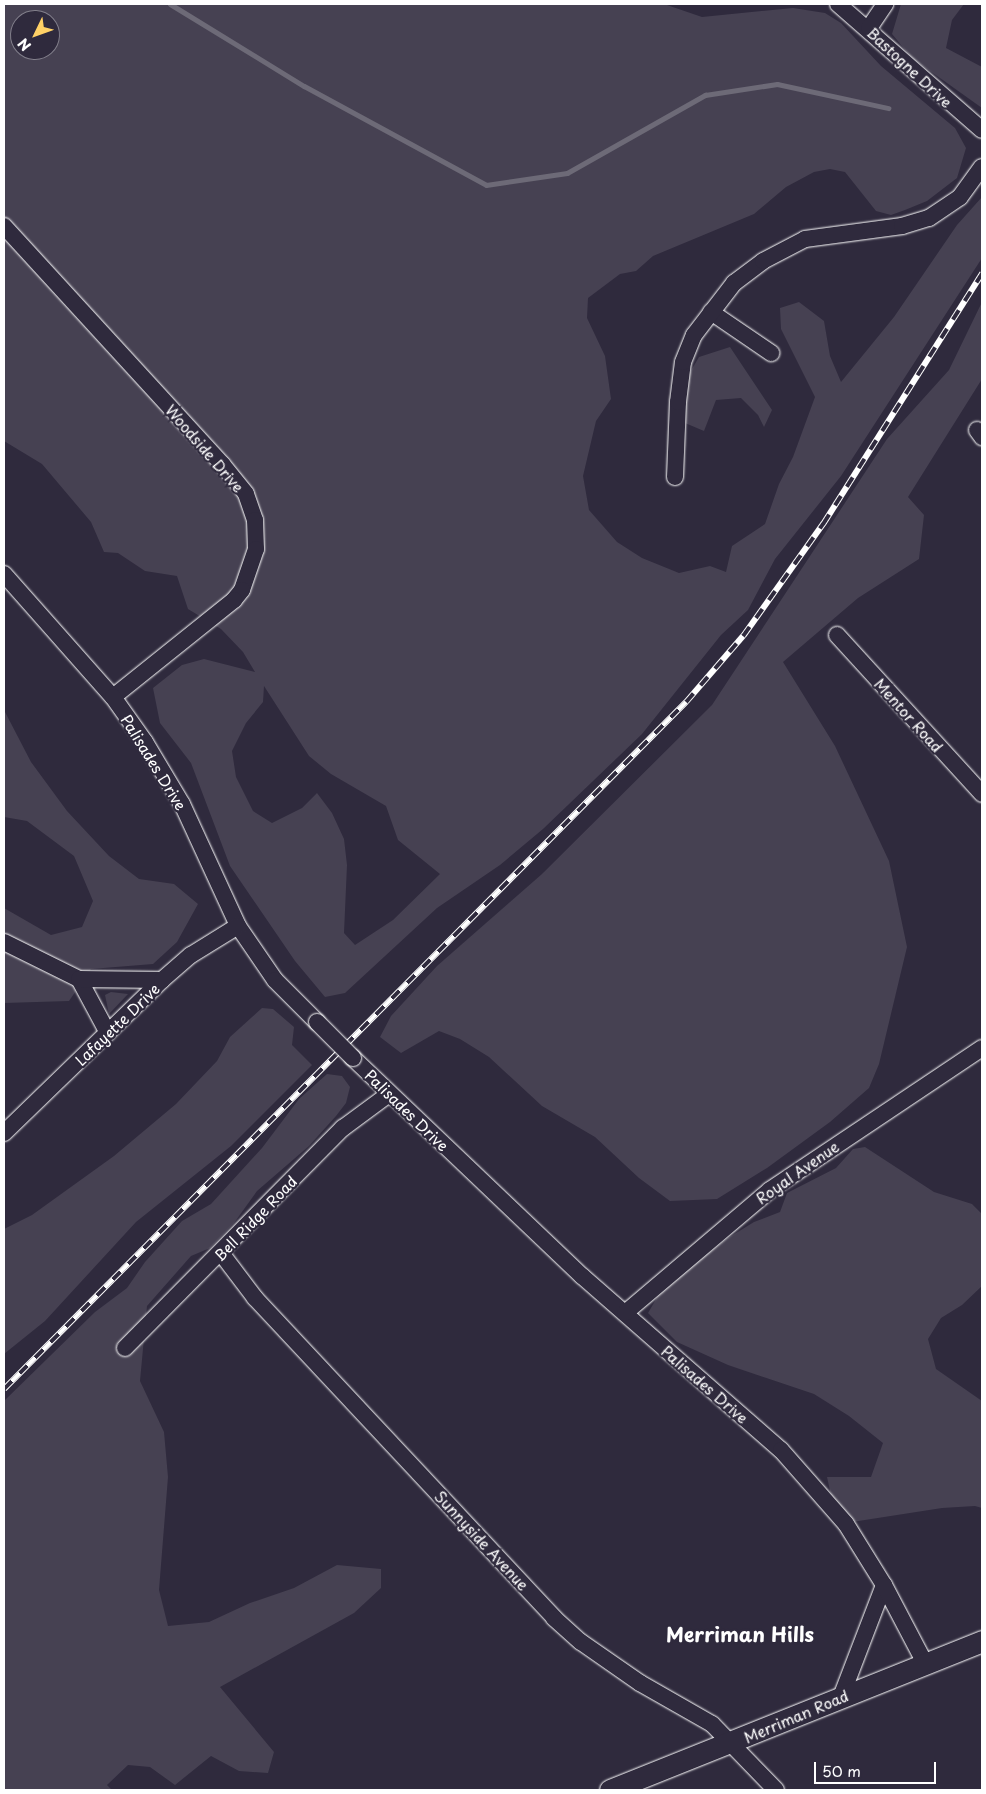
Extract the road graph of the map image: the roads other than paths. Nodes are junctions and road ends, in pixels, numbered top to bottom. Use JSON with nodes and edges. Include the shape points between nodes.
{"nodes":[{"id":1,"x":838,"y":4,"type":"edge"},
{"id":2,"x":885,"y":4,"type":"edge"},
{"id":3,"x":869,"y":28,"type":"junction"},
{"id":4,"x":982,"y":130,"type":"edge"},
{"id":5,"x":982,"y":167,"type":"edge"},
{"id":6,"x":4,"y":226,"type":"edge"},
{"id":7,"x":711,"y":312,"type":"junction"},
{"id":8,"x":771,"y":353,"type":"dead end"},
{"id":9,"x":676,"y":477,"type":"dead end"},
{"id":10,"x":4,"y":574,"type":"edge"},
{"id":11,"x":837,"y":635,"type":"dead end"},
{"id":12,"x":113,"y":697,"type":"junction"},
{"id":13,"x":982,"y":794,"type":"edge"},
{"id":14,"x":238,"y":926,"type":"junction"},
{"id":15,"x":4,"y":942,"type":"edge"},
{"id":16,"x":79,"y":979,"type":"junction"},
{"id":17,"x":162,"y":980,"type":"junction"},
{"id":18,"x":108,"y":1033,"type":"junction"},
{"id":19,"x":982,"y":1048,"type":"edge"},
{"id":20,"x":389,"y":1094,"type":"junction"},
{"id":21,"x":5,"y":1131,"type":"edge"},
{"id":22,"x":221,"y":1253,"type":"junction"},
{"id":23,"x":625,"y":1313,"type":"junction"},
{"id":24,"x":125,"y":1348,"type":"dead end"},
{"id":25,"x":884,"y":1586,"type":"junction"},
{"id":26,"x":982,"y":1641,"type":"edge"},
{"id":27,"x":925,"y":1663,"type":"junction"},
{"id":28,"x":841,"y":1697,"type":"junction"},
{"id":29,"x":732,"y":1743,"type":"junction"},
{"id":30,"x":610,"y":1790,"type":"edge"},
{"id":31,"x":776,"y":1790,"type":"edge"}],
"edges":[{"from":1,"to":3,"type":"street","name":"Bastogne Drive"},
{"from":2,"to":3,"type":"street"},
{"from":3,"to":4,"type":"street","name":"Bastogne Drive"},
{"from":5,"to":7,"type":"street","via":[[960,196],[929,218],[902,226],[805,239],[742,276]]},
{"from":6,"to":12,"type":"street","name":"Woodside Drive","via":[[222,464],[246,494],[255,520],[253,564],[238,595]]},
{"from":7,"to":8,"type":"street"},
{"from":7,"to":9,"type":"street","via":[[694,335],[682,369]]},
{"from":10,"to":12,"type":"street","name":"Palisades Drive"},
{"from":11,"to":13,"type":"street","name":"Mentor Road"},
{"from":12,"to":14,"type":"street","name":"Palisades Drive","via":[[145,742],[182,804]]},
{"from":14,"to":17,"type":"street","name":"Lafayette Drive","via":[[191,955]]},
{"from":14,"to":20,"type":"street","name":"Palisades Drive","bridge":true,"via":[[276,980]]},
{"from":15,"to":16,"type":"street"},
{"from":16,"to":17,"type":"street"},
{"from":16,"to":18,"type":"street"},
{"from":17,"to":18,"type":"street","name":"Lafayette Drive"},
{"from":18,"to":21,"type":"street","name":"Lafayette Drive"},
{"from":19,"to":23,"type":"street","name":"Royal Avenue","via":[[770,1190]]},
{"from":20,"to":22,"type":"street","name":"Bell Ridge Road","via":[[343,1128]]},
{"from":20,"to":23,"type":"street","name":"Palisades Drive","via":[[484,1186]]},
{"from":22,"to":24,"type":"street","name":"Bell Ridge Road"},
{"from":22,"to":29,"type":"street","name":"Sunnyside Avenue","via":[[255,1298],[554,1618],[581,1642],[640,1683],[712,1724]]},
{"from":23,"to":25,"type":"street","name":"Palisades Drive","via":[[781,1450],[846,1524]]},
{"from":25,"to":27,"type":"street","name":"Palisades Drive"},
{"from":25,"to":28,"type":"street"},
{"from":26,"to":27,"type":"main road","name":"Merriman Road"},
{"from":27,"to":28,"type":"main road","name":"Merriman Road"},
{"from":28,"to":29,"type":"main road","name":"Merriman Road"},
{"from":29,"to":30,"type":"main road","name":"Merriman Road"},
{"from":29,"to":31,"type":"street","name":"Sunnyside Avenue"}]}
